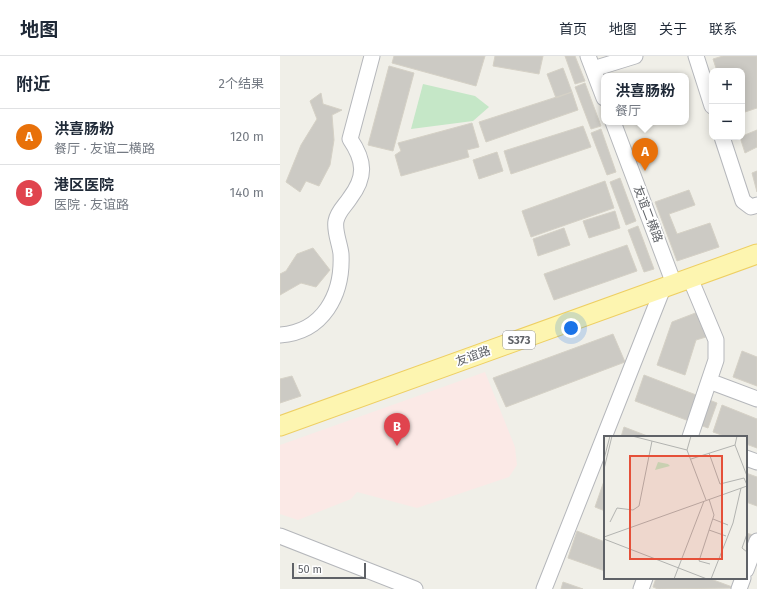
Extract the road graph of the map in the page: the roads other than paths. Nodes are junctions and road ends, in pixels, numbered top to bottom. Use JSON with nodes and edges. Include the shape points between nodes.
{"nodes":[{"id":1,"x":372,"y":56,"type":"edge"},
{"id":2,"x":635,"y":56,"type":"edge"},
{"id":3,"x":696,"y":56,"type":"edge"},
{"id":4,"x":591,"y":62,"type":"edge"},
{"id":5,"x":601,"y":90,"type":"edge"},
{"id":6,"x":711,"y":104,"type":"edge"},
{"id":7,"x":614,"y":125,"type":"edge"},
{"id":8,"x":723,"y":140,"type":"edge"},
{"id":9,"x":757,"y":205,"type":"edge"},
{"id":10,"x":757,"y":254,"type":"edge"},
{"id":11,"x":676,"y":283,"type":"junction"},
{"id":12,"x":280,"y":335,"type":"edge"},
{"id":13,"x":709,"y":381,"type":"junction"},
{"id":14,"x":757,"y":399,"type":"edge"},
{"id":15,"x":280,"y":426,"type":"edge"},
{"id":16,"x":610,"y":436,"type":"edge"},
{"id":17,"x":690,"y":436,"type":"edge"},
{"id":18,"x":604,"y":450,"type":"edge"},
{"id":19,"x":747,"y":458,"type":"edge"},
{"id":20,"x":757,"y":462,"type":"edge"},
{"id":21,"x":280,"y":536,"type":"edge"},
{"id":22,"x":757,"y":541,"type":"edge"},
{"id":23,"x":747,"y":567,"type":"edge"},
{"id":24,"x":645,"y":579,"type":"edge"},
{"id":25,"x":743,"y":579,"type":"edge"},
{"id":26,"x":415,"y":589,"type":"edge"},
{"id":27,"x":544,"y":589,"type":"edge"},
{"id":28,"x":641,"y":589,"type":"edge"},
{"id":29,"x":739,"y":589,"type":"edge"}],
"edges":[{"from":1,"to":12,"type":"street","via":[[350,139],[358,151],[361,182],[338,213],[335,223],[341,255],[335,292],[327,311],[315,323],[294,334]]},
{"from":2,"to":4,"type":"street"},
{"from":3,"to":6,"type":"street"},
{"from":4,"to":5,"type":"street"},
{"from":7,"to":11,"type":"street","name":"友谊二横路"},
{"from":8,"to":9,"type":"street","via":[[743,201],[751,207]]},
{"from":10,"to":11,"type":"main road","name":"友谊路","number":"S373"},
{"from":11,"to":13,"type":"street","name":"友谊二横路","via":[[716,340],[716,360]]},
{"from":11,"to":15,"type":"main road","name":"友谊路","number":"S373"},
{"from":11,"to":16,"type":"street"},
{"from":13,"to":14,"type":"street"},
{"from":13,"to":17,"type":"street","name":"友谊二横路"},
{"from":18,"to":27,"type":"street"},
{"from":19,"to":20,"type":"street"},
{"from":21,"to":26,"type":"street"},
{"from":22,"to":23,"type":"street"},
{"from":24,"to":28,"type":"street"},
{"from":25,"to":29,"type":"street"}]}
